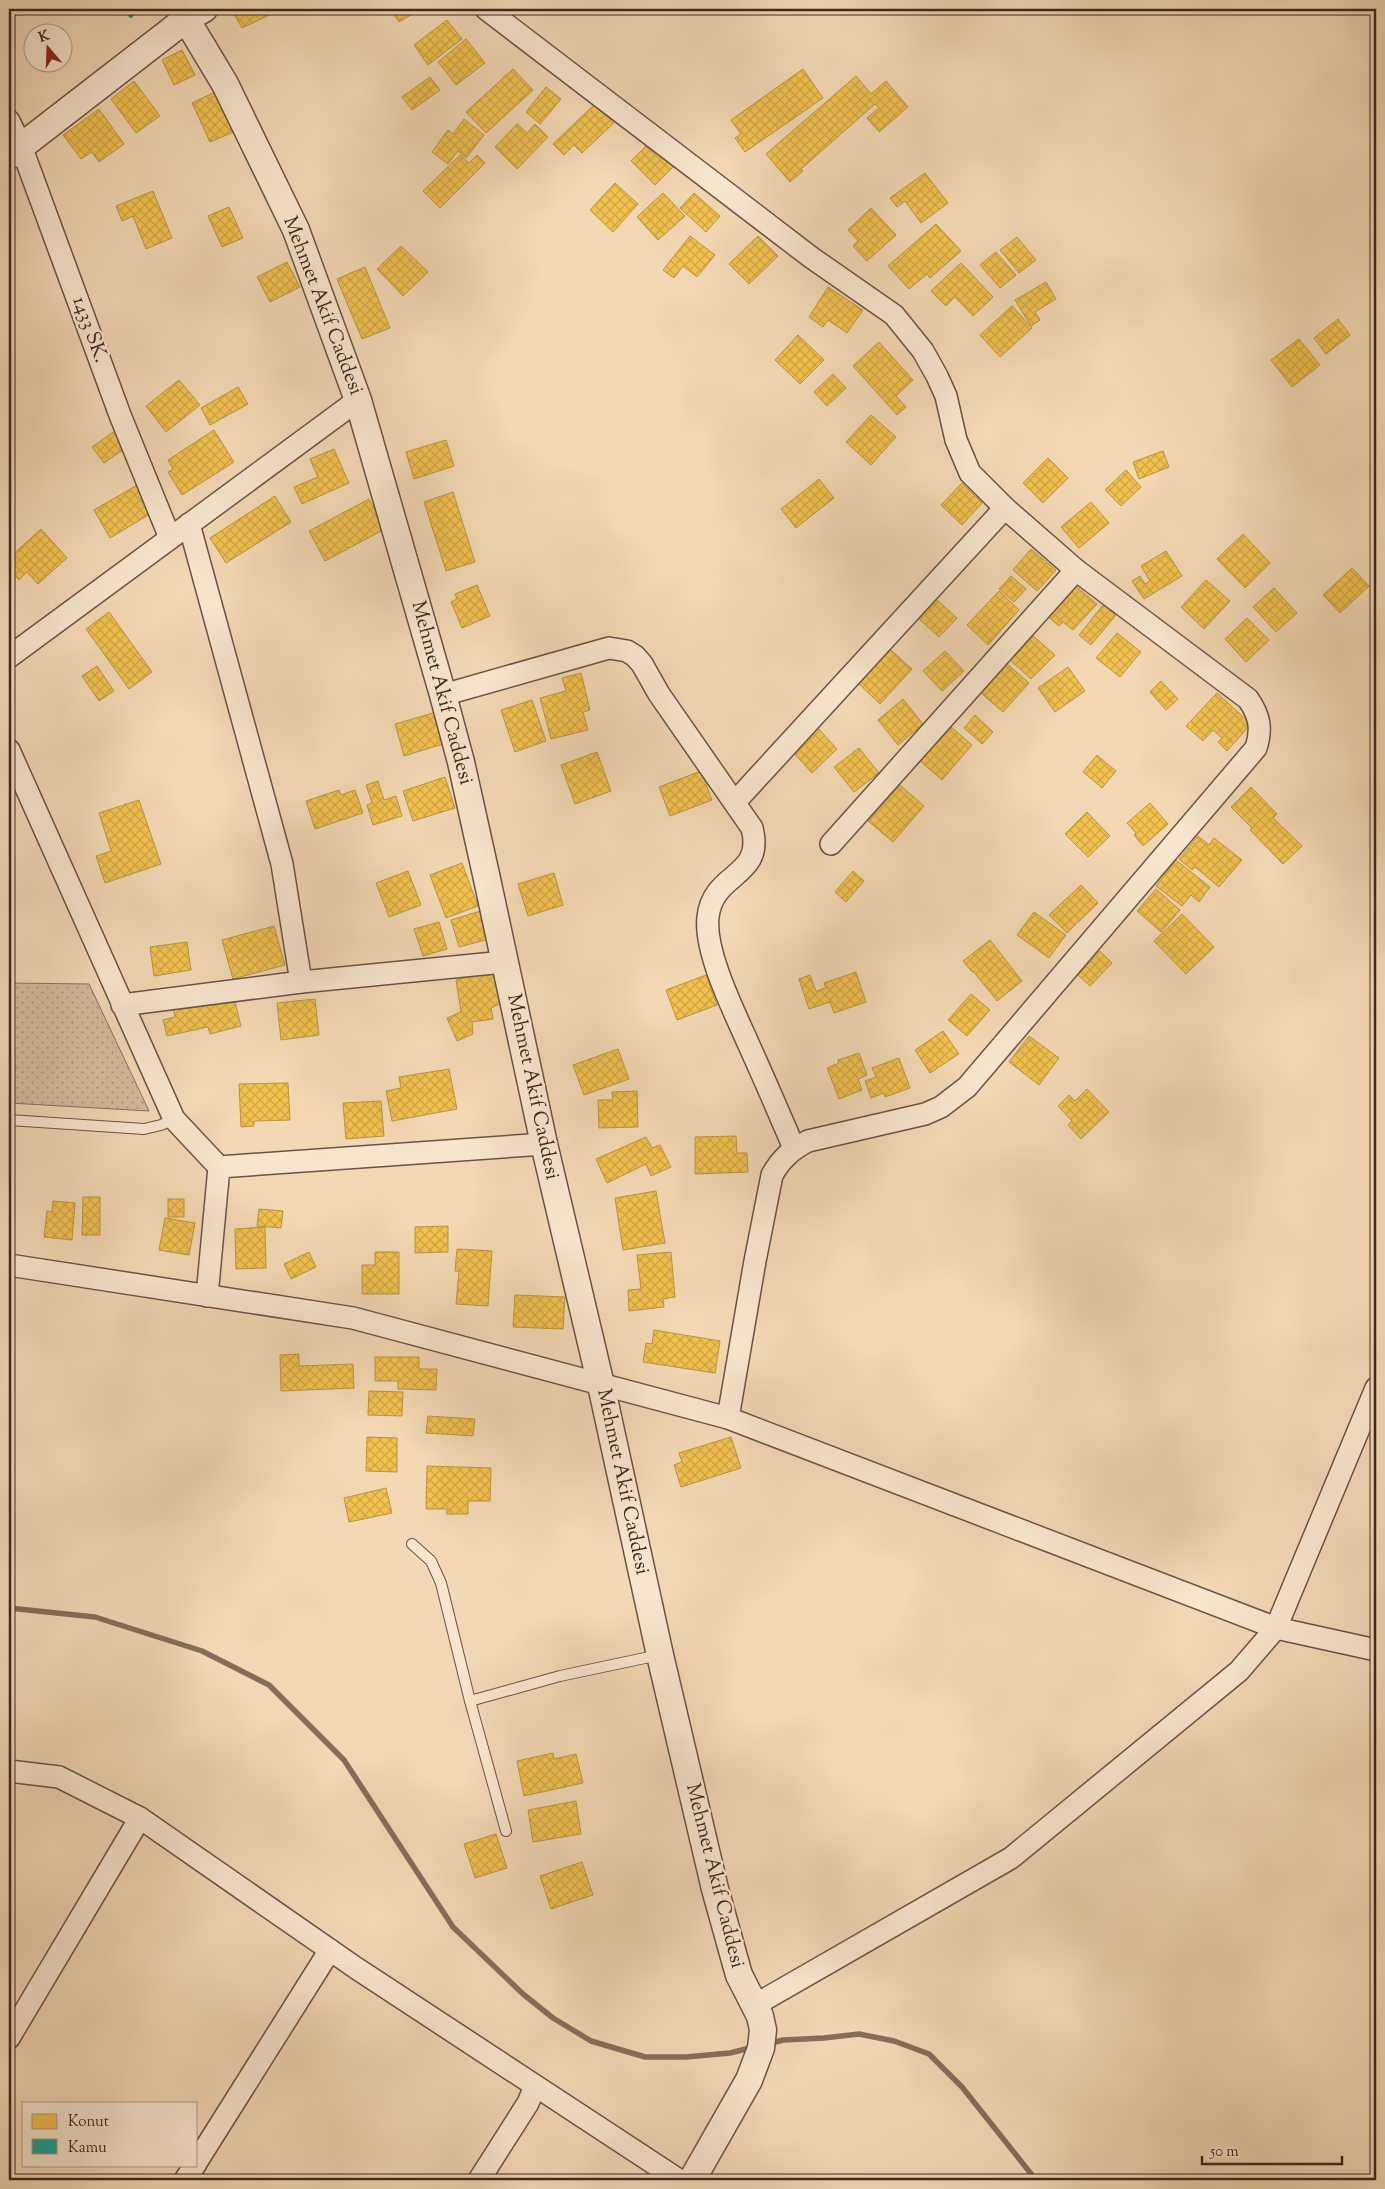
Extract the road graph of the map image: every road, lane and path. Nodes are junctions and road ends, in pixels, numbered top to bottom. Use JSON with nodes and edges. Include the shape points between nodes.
{"nodes":[{"id":1,"x":486,"y":9,"type":"edge"},
{"id":2,"x":190,"y":12,"type":"edge"},
{"id":3,"x":9,"y":121,"type":"edge"},
{"id":4,"x":15,"y":151,"type":"edge"},
{"id":5,"x":358,"y":400,"type":"junction"},
{"id":6,"x":1005,"y":508,"type":"junction"},
{"id":7,"x":189,"y":524,"type":"junction"},
{"id":8,"x":170,"y":538,"type":"junction"},
{"id":9,"x":1076,"y":570,"type":"junction"},
{"id":10,"x":9,"y":657,"type":"edge"},
{"id":11,"x":443,"y":695,"type":"junction"},
{"id":12,"x":9,"y":750,"type":"edge"},
{"id":13,"x":735,"y":802,"type":"junction"},
{"id":14,"x":831,"y":844,"type":"dead end"},
{"id":15,"x":504,"y":962,"type":"junction"},
{"id":16,"x":301,"y":982,"type":"junction"},
{"id":17,"x":122,"y":1006,"type":"junction"},
{"id":18,"x":174,"y":1119,"type":"junction"},
{"id":19,"x":9,"y":1120,"type":"edge"},
{"id":20,"x":544,"y":1144,"type":"junction"},
{"id":21,"x":794,"y":1148,"type":"junction"},
{"id":22,"x":219,"y":1168,"type":"junction"},
{"id":23,"x":9,"y":1264,"type":"edge"},
{"id":24,"x":207,"y":1296,"type":"junction"},
{"id":25,"x":601,"y":1385,"type":"junction"},
{"id":26,"x":1376,"y":1388,"type":"edge"},
{"id":27,"x":728,"y":1418,"type":"junction"},
{"id":28,"x":412,"y":1544,"type":"dead end"},
{"id":29,"x":1276,"y":1628,"type":"junction"},
{"id":30,"x":1376,"y":1650,"type":"edge"},
{"id":31,"x":660,"y":1655,"type":"junction"},
{"id":32,"x":470,"y":1701,"type":"junction"},
{"id":33,"x":9,"y":1770,"type":"edge"},
{"id":34,"x":140,"y":1818,"type":"junction"},
{"id":35,"x":506,"y":1831,"type":"dead end"},
{"id":36,"x":330,"y":1950,"type":"junction"},
{"id":37,"x":755,"y":2005,"type":"junction"},
{"id":38,"x":9,"y":2038,"type":"edge"},
{"id":39,"x":535,"y":2086,"type":"junction"},
{"id":40,"x":198,"y":2159,"type":"edge"},
{"id":41,"x":194,"y":2166,"type":"edge"},
{"id":42,"x":185,"y":2180,"type":"edge"},
{"id":43,"x":479,"y":2180,"type":"edge"},
{"id":44,"x":679,"y":2180,"type":"edge"},
{"id":45,"x":692,"y":2180,"type":"edge"}],
"edges":[{"from":1,"to":6,"type":"street","via":[[812,258],[894,315],[924,351],[937,376],[946,396],[962,459],[970,473]]},
{"from":2,"to":4,"type":"street"},
{"from":2,"to":5,"type":"street","name":"Mehmet Akif Caddesi","via":[[296,230]]},
{"from":3,"to":4,"type":"street","name":"1433 SK."},
{"from":4,"to":8,"type":"street","name":"1433 SK."},
{"from":5,"to":7,"type":"street"},
{"from":5,"to":11,"type":"street","name":"Mehmet Akif Caddesi"},
{"from":6,"to":9,"type":"street"},
{"from":6,"to":13,"type":"street"},
{"from":7,"to":8,"type":"street"},
{"from":7,"to":16,"type":"street","via":[[282,864]]},
{"from":8,"to":10,"type":"street"},
{"from":9,"to":14,"type":"street"},
{"from":9,"to":21,"type":"street","via":[[1248,699],[1260,723],[1256,748],[966,1087],[941,1107],[925,1114],[808,1141]]},
{"from":11,"to":13,"type":"street","via":[[600,650],[626,650],[642,664],[659,694]]},
{"from":11,"to":15,"type":"street","name":"Mehmet Akif Caddesi","via":[[463,771]]},
{"from":12,"to":17,"type":"street"},
{"from":13,"to":21,"type":"street","via":[[752,828],[754,848],[746,866],[714,896],[708,933],[728,996]]},
{"from":15,"to":16,"type":"street"},
{"from":15,"to":20,"type":"street","name":"Mehmet Akif Caddesi"},
{"from":16,"to":17,"type":"street"},
{"from":17,"to":18,"type":"street"},
{"from":18,"to":19,"type":"lane","via":[[144,1129]]},
{"from":18,"to":22,"type":"street"},
{"from":20,"to":22,"type":"street"},
{"from":20,"to":25,"type":"street","name":"Mehmet Akif Caddesi"},
{"from":21,"to":27,"type":"street","via":[[772,1175]]},
{"from":22,"to":24,"type":"street"},
{"from":23,"to":24,"type":"street"},
{"from":24,"to":25,"type":"street","via":[[352,1318]]},
{"from":25,"to":27,"type":"street"},
{"from":25,"to":31,"type":"street","name":"Mehmet Akif Caddesi"},
{"from":26,"to":29,"type":"street"},
{"from":27,"to":29,"type":"street"},
{"from":28,"to":32,"type":"lane","via":[[422,1551],[437,1571]]},
{"from":29,"to":30,"type":"street"},
{"from":29,"to":37,"type":"street","via":[[1239,1671],[1012,1858]]},
{"from":31,"to":32,"type":"lane","via":[[560,1676]]},
{"from":31,"to":37,"type":"street","name":"Mehmet Akif Caddesi","via":[[728,1936],[739,1976]]},
{"from":32,"to":35,"type":"lane"},
{"from":33,"to":34,"type":"street","via":[[59,1777]]},
{"from":34,"to":36,"type":"street"},
{"from":34,"to":38,"type":"street"},
{"from":36,"to":39,"type":"street"},
{"from":36,"to":40,"type":"street"},
{"from":37,"to":45,"type":"street","name":"Mehmet Akif Caddesi","via":[[761,2041],[749,2080]]},
{"from":39,"to":43,"type":"street","via":[[528,2103]]},
{"from":39,"to":44,"type":"street"},
{"from":41,"to":42,"type":"street"}]}
